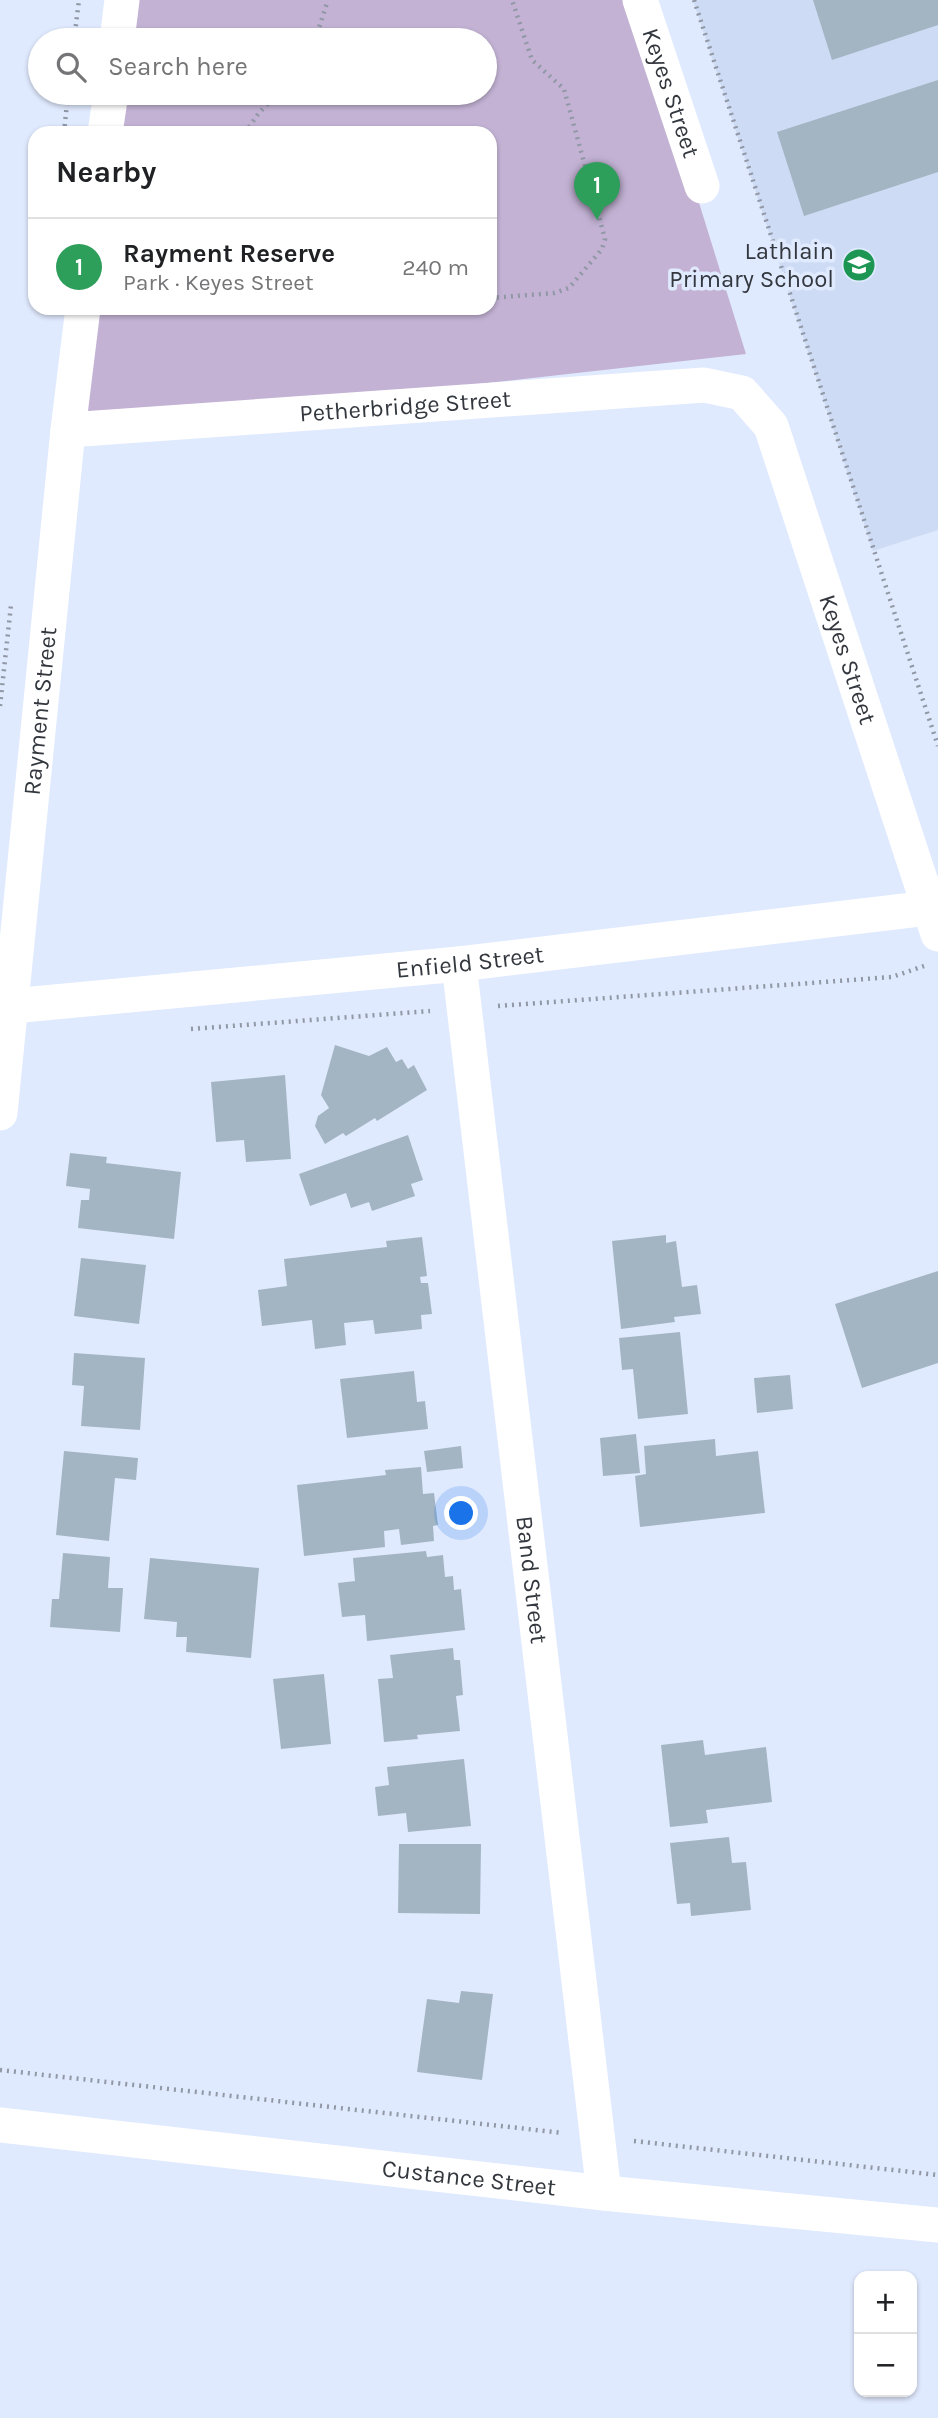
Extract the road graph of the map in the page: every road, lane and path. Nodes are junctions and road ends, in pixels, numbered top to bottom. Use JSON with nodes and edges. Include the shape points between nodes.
{"nodes":[{"id":1,"x":79,"y":0,"type":"edge"},
{"id":2,"x":122,"y":0,"type":"edge"},
{"id":3,"x":328,"y":0,"type":"edge"},
{"id":4,"x":512,"y":0,"type":"edge"},
{"id":5,"x":640,"y":0,"type":"edge"},
{"id":6,"x":694,"y":0,"type":"edge"},
{"id":7,"x":76,"y":28,"type":"edge"},
{"id":8,"x":118,"y":28,"type":"edge"},
{"id":9,"x":319,"y":28,"type":"edge"},
{"id":10,"x":67,"y":105,"type":"edge"},
{"id":11,"x":110,"y":105,"type":"edge"},
{"id":12,"x":267,"y":105,"type":"edge"},
{"id":13,"x":65,"y":126,"type":"edge"},
{"id":14,"x":107,"y":126,"type":"edge"},
{"id":15,"x":250,"y":126,"type":"edge"},
{"id":16,"x":702,"y":186,"type":"dead end"},
{"id":17,"x":497,"y":297,"type":"edge"},
{"id":18,"x":82,"y":315,"type":"edge"},
{"id":19,"x":742,"y":393,"type":"joint"},
{"id":20,"x":68,"y":430,"type":"junction"},
{"id":21,"x":938,"y":746,"type":"edge"},
{"id":22,"x":935,"y":917,"type":"edge"},
{"id":23,"x":459,"y":964,"type":"junction"},
{"id":24,"x":6,"y":1005,"type":"edge"},
{"id":25,"x":0,"y":1113,"type":"edge"},
{"id":26,"x":0,"y":2070,"type":"edge"},
{"id":27,"x":0,"y":2125,"type":"edge"},
{"id":28,"x":597,"y":2137,"type":"junction"},
{"id":29,"x":938,"y":2175,"type":"edge"},
{"id":30,"x":604,"y":2193,"type":"junction"},
{"id":31,"x":938,"y":2225,"type":"edge"}],
"edges":[{"from":1,"to":7,"type":"path"},
{"from":2,"to":8,"type":"street"},
{"from":3,"to":9,"type":"path"},
{"from":4,"to":17,"type":"path","via":[[532,60],[564,89],[605,239],[602,249],[569,288]]},
{"from":5,"to":16,"type":"street","name":"Keyes Street"},
{"from":6,"to":21,"type":"path"},
{"from":10,"to":13,"type":"path"},
{"from":11,"to":14,"type":"street"},
{"from":12,"to":15,"type":"path"},
{"from":18,"to":20,"type":"street","name":"Rayment Street"},
{"from":19,"to":20,"type":"street","name":"Petherbridge Street","via":[[704,385]]},
{"from":19,"to":22,"type":"street","name":"Keyes Street","via":[[771,426]]},
{"from":20,"to":24,"type":"street","name":"Rayment Street"},
{"from":22,"to":23,"type":"street","name":"Enfield Street"},
{"from":23,"to":24,"type":"street","name":"Enfield Street"},
{"from":23,"to":28,"type":"street","name":"Band Street"},
{"from":24,"to":25,"type":"street","name":"Rayment Street"},
{"from":26,"to":28,"type":"path"},
{"from":27,"to":30,"type":"street","name":"Custance Street"},
{"from":28,"to":29,"type":"path"},
{"from":28,"to":30,"type":"street","name":"Band Street"},
{"from":30,"to":31,"type":"street","name":"Custance Street"}]}
